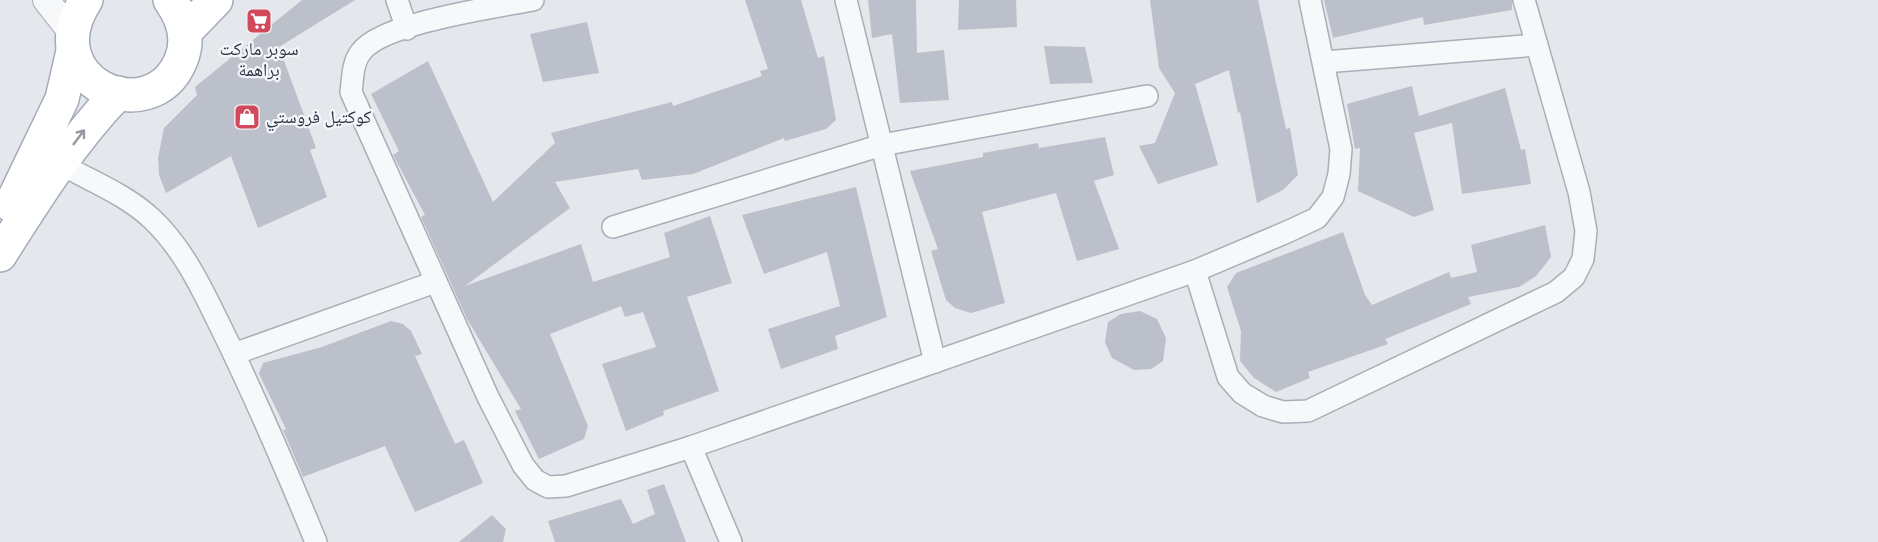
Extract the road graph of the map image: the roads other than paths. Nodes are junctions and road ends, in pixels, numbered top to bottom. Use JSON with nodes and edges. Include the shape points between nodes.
{"nodes":[{"id":1,"x":46,"y":0,"type":"edge"},
{"id":2,"x":86,"y":0,"type":"edge"},
{"id":3,"x":170,"y":0,"type":"edge"},
{"id":4,"x":216,"y":0,"type":"edge"},
{"id":5,"x":397,"y":0,"type":"edge"},
{"id":6,"x":533,"y":0,"type":"edge"},
{"id":7,"x":846,"y":0,"type":"edge"},
{"id":8,"x":1310,"y":0,"type":"edge"},
{"id":9,"x":1524,"y":0,"type":"edge"},
{"id":10,"x":407,"y":28,"type":"junction"},
{"id":11,"x":185,"y":32,"type":"junction"},
{"id":12,"x":72,"y":42,"type":"junction"},
{"id":13,"x":1537,"y":45,"type":"junction"},
{"id":14,"x":1324,"y":62,"type":"junction"},
{"id":15,"x":118,"y":93,"type":"junction"},
{"id":16,"x":1147,"y":96,"type":"dead end"},
{"id":17,"x":882,"y":145,"type":"junction"},
{"id":18,"x":48,"y":156,"type":"junction"},
{"id":19,"x":614,"y":227,"type":"dead end"},
{"id":20,"x":0,"y":229,"type":"edge"},
{"id":21,"x":0,"y":255,"type":"edge"},
{"id":22,"x":1195,"y":271,"type":"junction"},
{"id":23,"x":435,"y":282,"type":"junction"},
{"id":24,"x":234,"y":354,"type":"junction"},
{"id":25,"x":935,"y":362,"type":"junction"},
{"id":26,"x":691,"y":447,"type":"junction"},
{"id":27,"x":316,"y":542,"type":"edge"},
{"id":28,"x":731,"y":542,"type":"edge"}],
"edges":[{"from":1,"to":12,"type":"street"},
{"from":2,"to":12,"type":"main road","via":[[76,15]]},
{"from":3,"to":11,"type":"main road","via":[[180,14]]},
{"from":4,"to":11,"type":"main road"},
{"from":5,"to":10,"type":"street"},
{"from":6,"to":10,"type":"street"},
{"from":7,"to":17,"type":"street"},
{"from":8,"to":14,"type":"street"},
{"from":9,"to":13,"type":"street"},
{"from":10,"to":23,"type":"street","via":[[377,39],[361,51],[354,65],[351,92]]},
{"from":11,"to":15,"type":"main road","via":[[177,69],[164,83],[147,92]]},
{"from":12,"to":15,"type":"main road","via":[[80,68],[92,82]]},
{"from":12,"to":18,"type":"main road"},
{"from":13,"to":14,"type":"street"},
{"from":13,"to":22,"type":"street","via":[[1579,192],[1586,231],[1583,258],[1574,277],[1556,292],[1308,411],[1283,412],[1242,393],[1228,377]]},
{"from":14,"to":22,"type":"street","via":[[1341,149],[1333,197],[1317,218]]},
{"from":18,"to":15,"type":"main road","one_way":true},
{"from":16,"to":17,"type":"street"},
{"from":17,"to":19,"type":"street"},
{"from":17,"to":25,"type":"street"},
{"from":18,"to":20,"type":"main road"},
{"from":18,"to":21,"type":"main road"},
{"from":18,"to":24,"type":"street","via":[[124,196],[152,219],[199,281]]},
{"from":22,"to":25,"type":"street"},
{"from":23,"to":24,"type":"street"},
{"from":23,"to":26,"type":"street","via":[[493,407],[535,480],[548,487],[566,486]]},
{"from":24,"to":27,"type":"street"},
{"from":25,"to":26,"type":"street"},
{"from":26,"to":28,"type":"street"}]}
